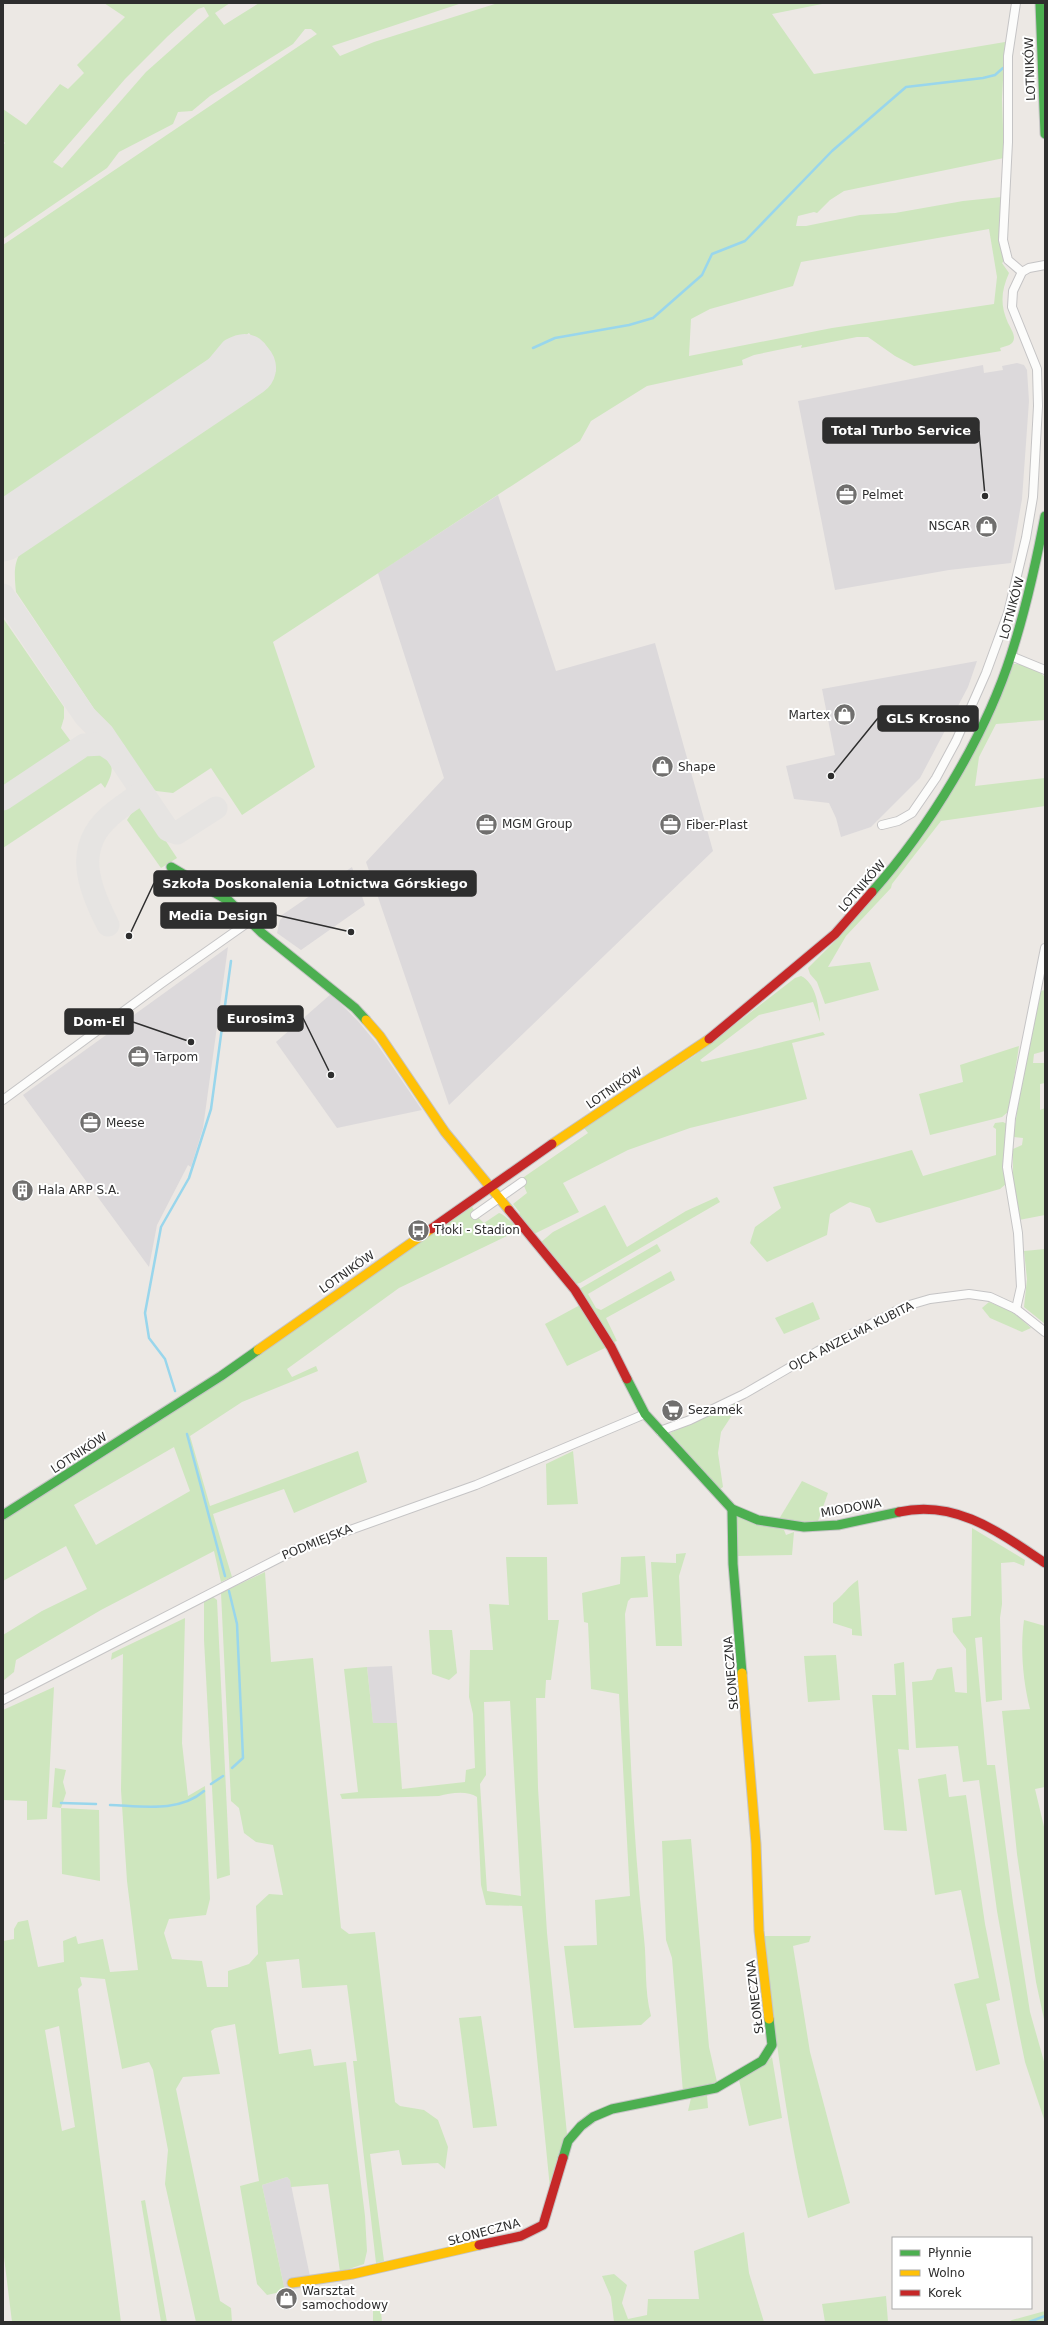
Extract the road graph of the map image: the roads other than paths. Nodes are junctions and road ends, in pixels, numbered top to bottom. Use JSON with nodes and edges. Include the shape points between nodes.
{"nodes":[{"id":1,"x":1016,"y":3,"type":"edge"},
{"id":2,"x":1040,"y":3,"type":"edge"},
{"id":3,"x":1045,"y":134,"type":"edge"},
{"id":4,"x":1045,"y":265,"type":"edge"},
{"id":5,"x":1022,"y":272,"type":"junction"},
{"id":6,"x":1045,"y":516,"type":"edge"},
{"id":7,"x":1011,"y":656,"type":"junction"},
{"id":8,"x":1045,"y":670,"type":"edge"},
{"id":9,"x":882,"y":825,"type":"dead end"},
{"id":10,"x":171,"y":867,"type":"dead end"},
{"id":11,"x":250,"y":921,"type":"junction"},
{"id":12,"x":1045,"y":948,"type":"edge"},
{"id":13,"x":3,"y":1100,"type":"edge"},
{"id":14,"x":522,"y":1182,"type":"dead end"},
{"id":15,"x":489,"y":1187,"type":"junction"},
{"id":16,"x":499,"y":1199,"type":"junction"},
{"id":17,"x":475,"y":1215,"type":"dead end"},
{"id":18,"x":1016,"y":1309,"type":"junction"},
{"id":19,"x":1045,"y":1332,"type":"edge"},
{"id":20,"x":645,"y":1414,"type":"junction"},
{"id":21,"x":660,"y":1431,"type":"junction"},
{"id":22,"x":732,"y":1509,"type":"junction"},
{"id":23,"x":3,"y":1515,"type":"edge"},
{"id":24,"x":1045,"y":1563,"type":"edge"},
{"id":25,"x":3,"y":1700,"type":"edge"},
{"id":26,"x":292,"y":2283,"type":"dead end"}],
"edges":[{"from":1,"to":5,"type":"street","via":[[1008,56],[1008,142],[1003,240],[1008,260]]},
{"from":2,"to":3,"type":"street","name":"LOTNIKÓW"},
{"from":4,"to":5,"type":"street"},
{"from":5,"to":9,"type":"street","via":[[1013,291],[1012,307],[1038,369],[1038,420],[1034,488],[1026,538],[1008,613],[986,673],[956,741],[936,778],[912,813],[898,821]]},
{"from":6,"to":7,"type":"street","name":"LOTNIKÓW","via":[[1031,588]]},
{"from":7,"to":8,"type":"street"},
{"from":7,"to":15,"type":"street","name":"LOTNIKÓW","via":[[980,730],[950,784],[899,862],[836,934],[719,1032]]},
{"from":10,"to":11,"type":"street","name":"MIODOWA","via":[[229,901]]},
{"from":11,"to":13,"type":"street","via":[[162,982]]},
{"from":11,"to":15,"type":"street","name":"MIODOWA","via":[[262,934],[355,1008],[380,1036],[426,1106]]},
{"from":12,"to":18,"type":"street","via":[[1011,1118],[1007,1167],[1018,1233],[1021,1286]]},
{"from":14,"to":16,"type":"street"},
{"from":15,"to":16,"type":"street","name":"MIODOWA"},
{"from":15,"to":23,"type":"street","name":"LOTNIKÓW","via":[[221,1376]]},
{"from":16,"to":17,"type":"street"},
{"from":16,"to":20,"type":"street","name":"MIODOWA","via":[[575,1290],[611,1347]]},
{"from":18,"to":19,"type":"street","name":"OJCA ANZELMA KUBITA"},
{"from":18,"to":21,"type":"street","name":"OJCA ANZELMA KUBITA","via":[[990,1297],[969,1294],[930,1299],[906,1306],[818,1351],[744,1394],[690,1420]]},
{"from":20,"to":21,"type":"street","name":"MIODOWA"},
{"from":20,"to":25,"type":"street","name":"PODMIEJSKA","via":[[476,1485],[297,1549]]},
{"from":21,"to":22,"type":"street","name":"MIODOWA"},
{"from":22,"to":24,"type":"street","name":"MIODOWA","via":[[758,1520],[804,1527],[838,1525],[915,1508],[949,1511],[965,1516],[1013,1542]]},
{"from":22,"to":26,"type":"street","name":"SŁONECZNA","via":[[755,1837],[759,1931],[772,2046],[762,2061],[716,2088],[612,2108],[581,2126],[568,2141],[543,2225],[521,2236],[354,2274]]}]}
